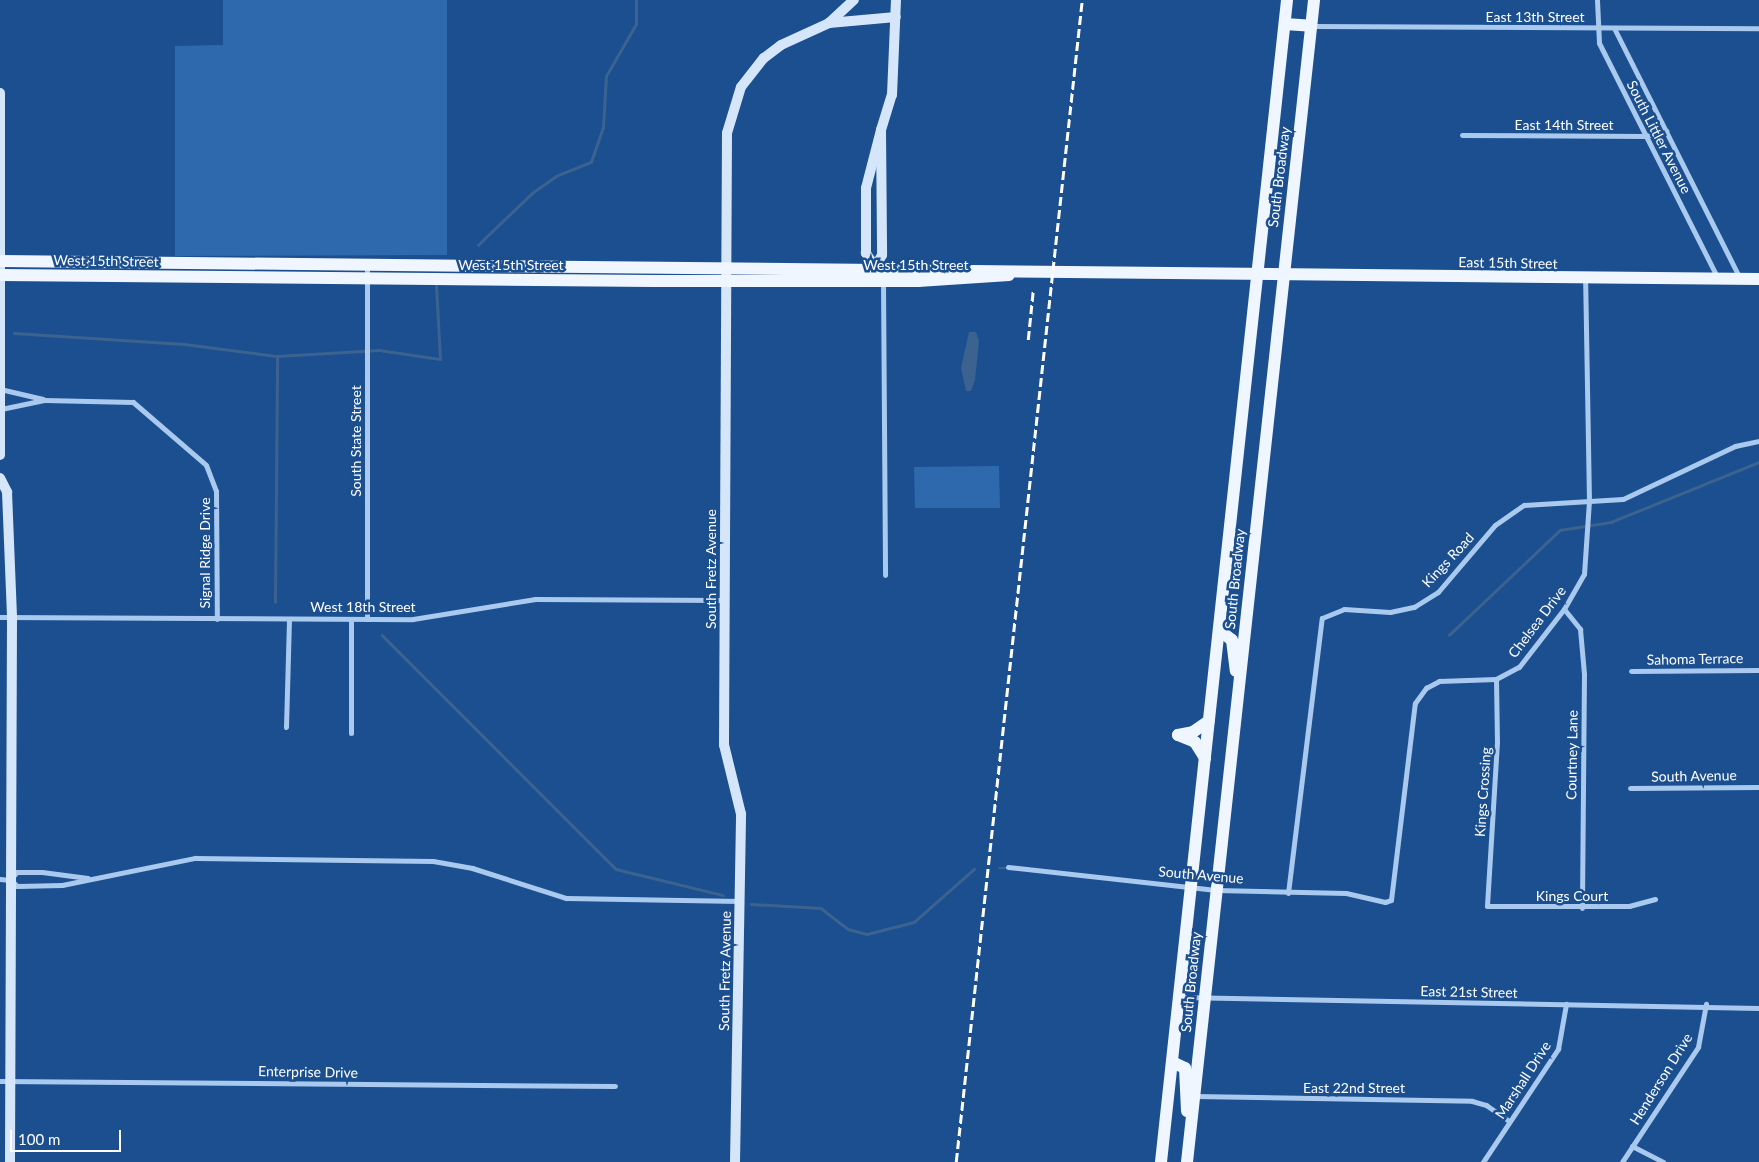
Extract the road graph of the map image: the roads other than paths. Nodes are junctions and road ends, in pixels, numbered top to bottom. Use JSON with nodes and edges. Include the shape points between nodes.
{"nodes":[{"id":1,"x":854,"y":0,"type":"edge"},
{"id":2,"x":896,"y":0,"type":"edge"},
{"id":3,"x":1287,"y":0,"type":"edge"},
{"id":4,"x":1314,"y":0,"type":"edge"},
{"id":5,"x":1597,"y":0,"type":"edge"},
{"id":6,"x":896,"y":17,"type":"junction"},
{"id":7,"x":829,"y":23,"type":"junction"},
{"id":8,"x":1285,"y":24,"type":"junction"},
{"id":9,"x":1312,"y":26,"type":"junction"},
{"id":10,"x":1597,"y":28,"type":"junction"},
{"id":11,"x":1614,"y":28,"type":"junction"},
{"id":12,"x":1759,"y":28,"type":"edge"},
{"id":13,"x":0,"y":94,"type":"edge"},
{"id":14,"x":881,"y":130,"type":"junction"},
{"id":15,"x":1666,"y":131,"type":"junction"},
{"id":16,"x":1462,"y":136,"type":"dead end"},
{"id":17,"x":1646,"y":136,"type":"junction"},
{"id":18,"x":0,"y":261,"type":"edge"},
{"id":19,"x":367,"y":264,"type":"junction"},
{"id":20,"x":726,"y":265,"type":"junction"},
{"id":21,"x":875,"y":267,"type":"junction"},
{"id":22,"x":1022,"y":273,"type":"junction"},
{"id":23,"x":0,"y":275,"type":"edge"},
{"id":24,"x":1257,"y":275,"type":"junction"},
{"id":25,"x":1283,"y":275,"type":"junction"},
{"id":26,"x":1585,"y":279,"type":"junction"},
{"id":27,"x":1740,"y":279,"type":"junction"},
{"id":28,"x":1759,"y":279,"type":"edge"},
{"id":29,"x":367,"y":280,"type":"junction"},
{"id":30,"x":725,"y":280,"type":"junction"},
{"id":31,"x":883,"y":280,"type":"junction"},
{"id":32,"x":1719,"y":280,"type":"junction"},
{"id":33,"x":0,"y":389,"type":"edge"},
{"id":34,"x":44,"y":400,"type":"junction"},
{"id":35,"x":0,"y":409,"type":"edge"},
{"id":36,"x":1759,"y":441,"type":"edge"},
{"id":37,"x":0,"y":455,"type":"edge"},
{"id":38,"x":0,"y":478,"type":"edge"},
{"id":39,"x":1589,"y":500,"type":"junction"},
{"id":40,"x":885,"y":575,"type":"dead end"},
{"id":41,"x":724,"y":600,"type":"junction"},
{"id":42,"x":1564,"y":609,"type":"junction"},
{"id":43,"x":0,"y":617,"type":"edge"},
{"id":44,"x":12,"y":617,"type":"junction"},
{"id":45,"x":217,"y":619,"type":"junction"},
{"id":46,"x":289,"y":619,"type":"junction"},
{"id":47,"x":351,"y":619,"type":"junction"},
{"id":48,"x":367,"y":619,"type":"junction"},
{"id":49,"x":1219,"y":630,"type":"junction"},
{"id":50,"x":1759,"y":670,"type":"edge"},
{"id":51,"x":1631,"y":671,"type":"dead end"},
{"id":52,"x":1496,"y":679,"type":"junction"},
{"id":53,"x":1238,"y":688,"type":"junction"},
{"id":54,"x":1209,"y":721,"type":"junction"},
{"id":55,"x":286,"y":726,"type":"dead end"},
{"id":56,"x":351,"y":732,"type":"dead end"},
{"id":57,"x":1205,"y":758,"type":"junction"},
{"id":58,"x":1759,"y":787,"type":"edge"},
{"id":59,"x":1630,"y":788,"type":"dead end"},
{"id":60,"x":1008,"y":867,"type":"dead end"},
{"id":61,"x":5,"y":879,"type":"edge"},
{"id":62,"x":96,"y":879,"type":"junction"},
{"id":63,"x":1191,"y":886,"type":"junction"},
{"id":64,"x":1216,"y":890,"type":"junction"},
{"id":65,"x":1288,"y":892,"type":"junction"},
{"id":66,"x":1654,"y":899,"type":"dead end"},
{"id":67,"x":1391,"y":900,"type":"joint"},
{"id":68,"x":740,"y":901,"type":"junction"},
{"id":69,"x":1487,"y":906,"type":"joint"},
{"id":70,"x":1582,"y":908,"type":"junction"},
{"id":71,"x":1178,"y":997,"type":"junction"},
{"id":72,"x":1205,"y":998,"type":"junction"},
{"id":73,"x":1566,"y":1004,"type":"junction"},
{"id":74,"x":1706,"y":1004,"type":"junction"},
{"id":75,"x":1759,"y":1008,"type":"edge"},
{"id":76,"x":1172,"y":1062,"type":"junction"},
{"id":77,"x":5,"y":1081,"type":"edge"},
{"id":78,"x":615,"y":1086,"type":"dead end"},
{"id":79,"x":1194,"y":1096,"type":"junction"},
{"id":80,"x":1509,"y":1121,"type":"junction"},
{"id":81,"x":1190,"y":1138,"type":"junction"},
{"id":82,"x":1163,"y":1143,"type":"junction"},
{"id":83,"x":1632,"y":1146,"type":"junction"},
{"id":84,"x":10,"y":1162,"type":"edge"},
{"id":85,"x":735,"y":1162,"type":"edge"},
{"id":86,"x":1161,"y":1162,"type":"edge"},
{"id":87,"x":1166,"y":1162,"type":"edge"},
{"id":88,"x":1187,"y":1162,"type":"edge"},
{"id":89,"x":1483,"y":1162,"type":"edge"},
{"id":90,"x":1622,"y":1162,"type":"edge"},
{"id":91,"x":1663,"y":1162,"type":"edge"}],
"edges":[{"from":1,"to":7,"type":"street","name":"South Fretz Avenue"},
{"from":2,"to":6,"type":"street"},
{"from":3,"to":8,"type":"main road","name":"South Broadway"},
{"from":4,"to":9,"type":"main road","name":"South Broadway"},
{"from":5,"to":10,"type":"street","name":"South Littler Avenue"},
{"from":6,"to":7,"type":"street","name":"South Fretz Avenue"},
{"from":6,"to":14,"type":"street","via":[[895,74]]},
{"from":7,"to":20,"type":"street","name":"South Fretz Avenue","via":[[764,58],[735,99],[727,133]]},
{"from":8,"to":9,"type":"main road"},
{"from":8,"to":24,"type":"main road","name":"South Broadway"},
{"from":9,"to":10,"type":"street","name":"East 13th Street"},
{"from":9,"to":25,"type":"main road","name":"South Broadway"},
{"from":10,"to":11,"type":"street","name":"East 13th Street"},
{"from":10,"to":17,"type":"street","name":"South Littler Avenue","via":[[1599,43]]},
{"from":11,"to":12,"type":"street","name":"East 13th Street"},
{"from":11,"to":15,"type":"street","name":"South Littler Avenue"},
{"from":13,"to":18,"type":"street"},
{"from":14,"to":21,"type":"street","via":[[882,254]]},
{"from":14,"to":21,"type":"street","via":[[866,188],[866,253]]},
{"from":15,"to":17,"type":"street","name":"East 14th Street"},
{"from":15,"to":27,"type":"street","name":"South Littler Avenue"},
{"from":16,"to":17,"type":"street","name":"East 14th Street"},
{"from":17,"to":32,"type":"street","name":"South Littler Avenue"},
{"from":18,"to":19,"type":"main road","name":"West 15th Street"},
{"from":18,"to":23,"type":"street"},
{"from":19,"to":20,"type":"main road","name":"West 15th Street"},
{"from":19,"to":29,"type":"street","name":"South State Street"},
{"from":20,"to":21,"type":"main road","name":"West 15th Street"},
{"from":20,"to":30,"type":"street","name":"South Fretz Avenue"},
{"from":21,"to":22,"type":"main road","name":"West 15th Street"},
{"from":21,"to":31,"type":"main road"},
{"from":22,"to":24,"type":"main road","name":"West 15th Street"},
{"from":22,"to":31,"type":"main road","name":"West 15th Street","via":[[986,279]]},
{"from":23,"to":29,"type":"main road","name":"West 15th Street"},
{"from":23,"to":33,"type":"street"},
{"from":24,"to":25,"type":"main road","name":"East 15th Street"},
{"from":24,"to":49,"type":"main road","name":"South Broadway"},
{"from":25,"to":26,"type":"main road","name":"East 15th Street"},
{"from":25,"to":53,"type":"main road","name":"South Broadway"},
{"from":26,"to":32,"type":"main road","name":"East 15th Street"},
{"from":26,"to":39,"type":"street","name":"Chelsea Drive"},
{"from":27,"to":28,"type":"main road","name":"East 15th Street"},
{"from":27,"to":32,"type":"main road","name":"East 15th Street"},
{"from":29,"to":30,"type":"main road","name":"West 15th Street"},
{"from":29,"to":48,"type":"street","name":"South State Street"},
{"from":30,"to":31,"type":"main road","name":"West 15th Street"},
{"from":30,"to":41,"type":"street","name":"South Fretz Avenue"},
{"from":31,"to":40,"type":"street"},
{"from":33,"to":34,"type":"street","name":"Signal Ridge Drive"},
{"from":33,"to":35,"type":"street"},
{"from":34,"to":35,"type":"street","name":"Signal Ridge Drive"},
{"from":34,"to":45,"type":"street","name":"Signal Ridge Drive","via":[[133,402],[206,465],[216,490]]},
{"from":35,"to":37,"type":"street"},
{"from":36,"to":39,"type":"street","name":"Kings Road","via":[[1735,446],[1623,499]]},
{"from":38,"to":44,"type":"street","via":[[7,492]]},
{"from":39,"to":42,"type":"street","name":"Chelsea Drive","via":[[1584,574]]},
{"from":39,"to":65,"type":"street","name":"Kings Road","via":[[1537,502],[1510,514],[1438,592],[1414,607],[1390,612],[1344,609],[1322,618]]},
{"from":41,"to":48,"type":"street","name":"West 18th Street","via":[[535,599],[430,618]]},
{"from":41,"to":68,"type":"street","name":"South Fretz Avenue","via":[[724,745],[740,801]]},
{"from":42,"to":52,"type":"street","name":"Chelsea Drive","via":[[1519,667]]},
{"from":42,"to":70,"type":"street","name":"Courtney Lane","via":[[1580,629],[1584,674]]},
{"from":43,"to":44,"type":"street","name":"West 18th Street"},
{"from":44,"to":45,"type":"street","name":"West 18th Street"},
{"from":44,"to":61,"type":"street"},
{"from":45,"to":46,"type":"street","name":"West 18th Street"},
{"from":46,"to":47,"type":"street","name":"West 18th Street"},
{"from":46,"to":55,"type":"street"},
{"from":47,"to":48,"type":"street","name":"West 18th Street"},
{"from":47,"to":56,"type":"street"},
{"from":49,"to":53,"type":"main road","via":[[1232,640]]},
{"from":49,"to":54,"type":"main road","name":"South Broadway"},
{"from":50,"to":51,"type":"street","name":"Sahoma Terrace"},
{"from":52,"to":67,"type":"street","name":"Chelsea Drive","via":[[1439,681],[1426,688],[1415,703]]},
{"from":52,"to":69,"type":"street","name":"Kings Crossing","via":[[1497,742]]},
{"from":53,"to":64,"type":"main road","name":"South Broadway"},
{"from":54,"to":57,"type":"main road","name":"South Broadway"},
{"from":54,"to":57,"type":"main road","via":[[1178,735],[1195,742]]},
{"from":57,"to":63,"type":"main road","name":"South Broadway"},
{"from":58,"to":59,"type":"street","name":"South Avenue"},
{"from":60,"to":63,"type":"street","name":"South Avenue"},
{"from":61,"to":62,"type":"street","via":[[17,886]]},
{"from":61,"to":62,"type":"street","via":[[17,872]]},
{"from":61,"to":77,"type":"street"},
{"from":62,"to":68,"type":"street","via":[[149,864],[195,858],[433,862],[472,868],[566,898]]},
{"from":63,"to":64,"type":"street","name":"South Avenue"},
{"from":63,"to":71,"type":"main road","name":"South Broadway"},
{"from":64,"to":65,"type":"street","name":"South Avenue"},
{"from":64,"to":72,"type":"main road","name":"South Broadway"},
{"from":65,"to":67,"type":"street","name":"South Avenue","via":[[1346,892],[1385,902]]},
{"from":66,"to":70,"type":"street","name":"Kings Court","via":[[1645,906]]},
{"from":68,"to":85,"type":"street","name":"South Fretz Avenue"},
{"from":69,"to":70,"type":"street","name":"Kings Court"},
{"from":71,"to":72,"type":"street","name":"East 21st Street"},
{"from":71,"to":76,"type":"main road","name":"South Broadway"},
{"from":72,"to":73,"type":"street","name":"East 21st Street"},
{"from":72,"to":79,"type":"main road","name":"South Broadway"},
{"from":73,"to":74,"type":"street","name":"East 21st Street"},
{"from":73,"to":80,"type":"street","name":"Marshall Drive","via":[[1558,1049]]},
{"from":74,"to":75,"type":"street","name":"East 21st Street"},
{"from":74,"to":83,"type":"street","name":"Henderson Drive","via":[[1698,1047]]},
{"from":76,"to":81,"type":"main road","via":[[1185,1068]]},
{"from":76,"to":82,"type":"main road","name":"South Broadway"},
{"from":77,"to":78,"type":"street","name":"Enterprise Drive"},
{"from":77,"to":84,"type":"street"},
{"from":79,"to":80,"type":"street","name":"East 22nd Street","via":[[1464,1101],[1486,1105]]},
{"from":79,"to":81,"type":"main road","name":"South Broadway"},
{"from":80,"to":89,"type":"street","name":"Marshall Drive"},
{"from":81,"to":88,"type":"main road","name":"South Broadway"},
{"from":82,"to":86,"type":"main road","name":"South Broadway"},
{"from":82,"to":87,"type":"main road"},
{"from":83,"to":90,"type":"street","name":"Henderson Drive"},
{"from":83,"to":91,"type":"street"}]}
